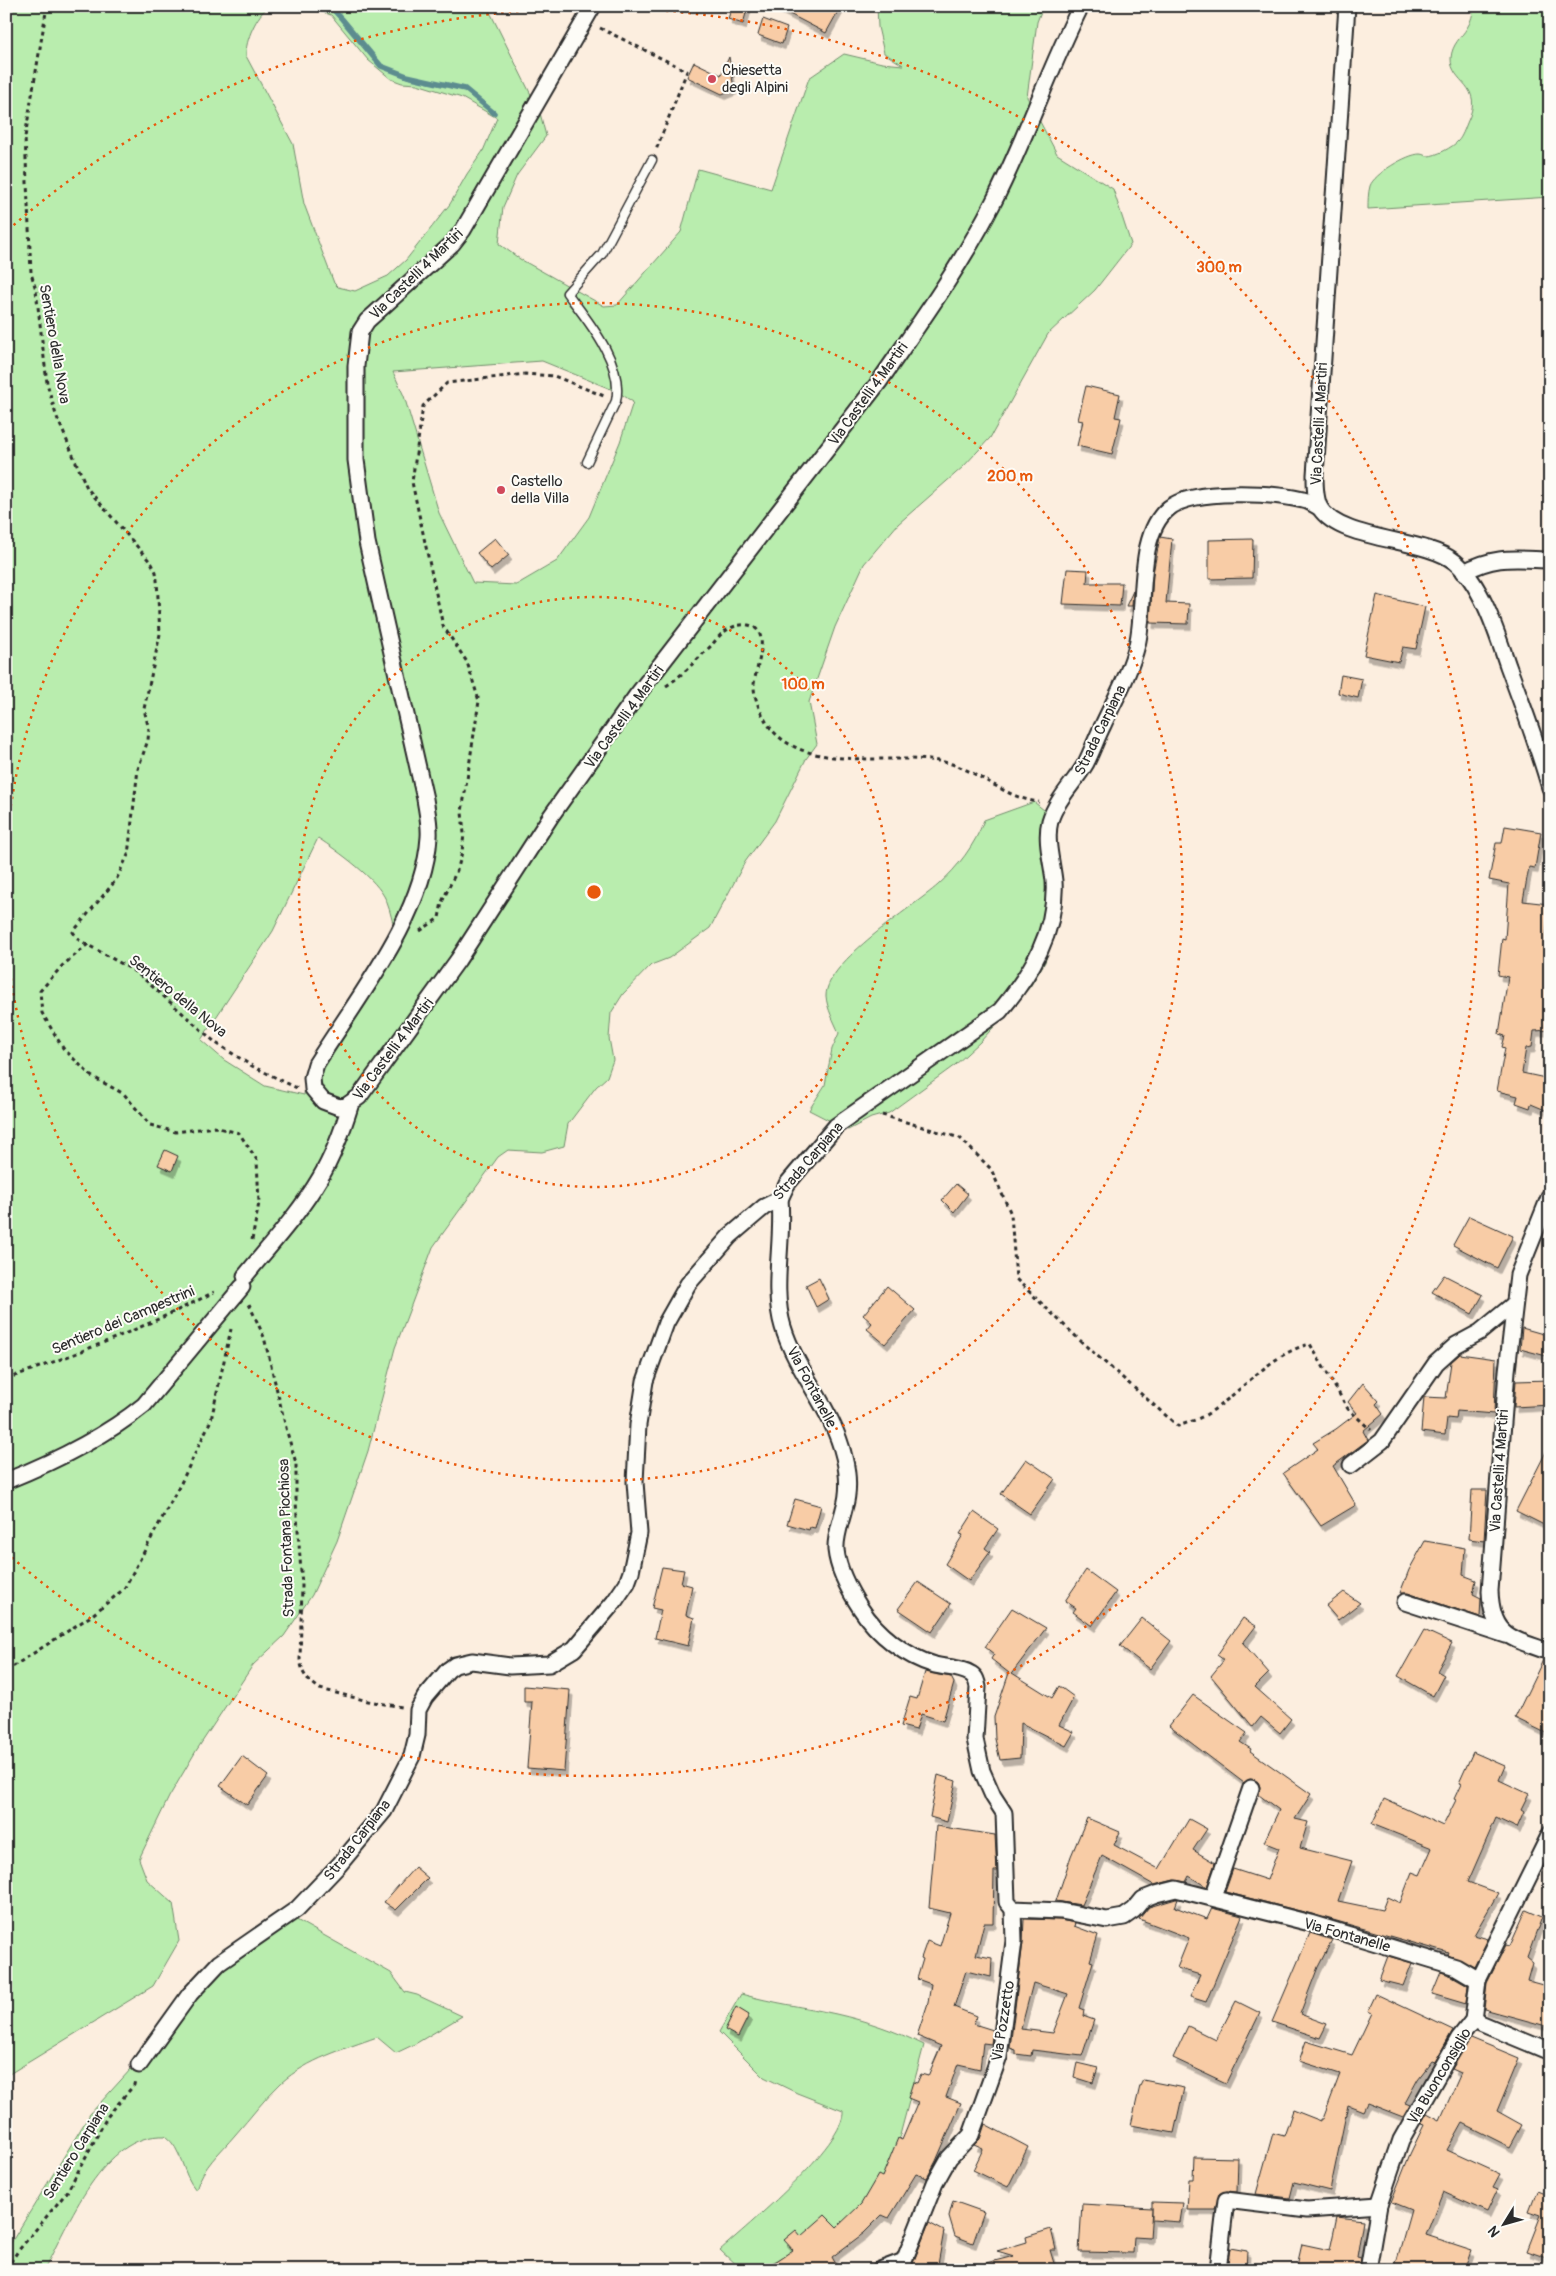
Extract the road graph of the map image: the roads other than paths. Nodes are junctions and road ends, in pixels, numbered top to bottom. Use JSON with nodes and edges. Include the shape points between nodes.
{"nodes":[{"id":1,"x":593,"y":6,"type":"edge"},
{"id":2,"x":1080,"y":6,"type":"edge"},
{"id":3,"x":1347,"y":6,"type":"edge"},
{"id":4,"x":652,"y":160,"type":"road end"},
{"id":5,"x":587,"y":462,"type":"dead end"},
{"id":6,"x":1320,"y":508,"type":"junction"},
{"id":7,"x":1550,"y":560,"type":"edge"},
{"id":8,"x":1464,"y":572,"type":"junction"},
{"id":9,"x":1550,"y":788,"type":"edge"},
{"id":10,"x":351,"y":1103,"type":"junction"},
{"id":11,"x":1550,"y":1195,"type":"edge"},
{"id":12,"x":780,"y":1199,"type":"junction"},
{"id":13,"x":1544,"y":1218,"type":"edge"},
{"id":14,"x":1514,"y":1304,"type":"junction"},
{"id":15,"x":1351,"y":1465,"type":"dead end"},
{"id":16,"x":6,"y":1481,"type":"edge"},
{"id":17,"x":1405,"y":1602,"type":"dead end"},
{"id":18,"x":1506,"y":1636,"type":"junction"},
{"id":19,"x":1550,"y":1652,"type":"edge"},
{"id":20,"x":1251,"y":1788,"type":"dead end"},
{"id":21,"x":1550,"y":1834,"type":"edge"},
{"id":22,"x":1213,"y":1897,"type":"junction"},
{"id":23,"x":1014,"y":1909,"type":"junction"},
{"id":24,"x":1478,"y":1980,"type":"junction"},
{"id":25,"x":1473,"y":2020,"type":"junction"},
{"id":26,"x":1550,"y":2052,"type":"edge"},
{"id":27,"x":139,"y":2065,"type":"road end"},
{"id":28,"x":1380,"y":2205,"type":"junction"},
{"id":29,"x":904,"y":2265,"type":"edge"},
{"id":30,"x":880,"y":2270,"type":"edge"},
{"id":31,"x":1218,"y":2270,"type":"edge"},
{"id":32,"x":1368,"y":2270,"type":"edge"}],
"edges":[{"from":1,"to":10,"type":"street","name":"Via Castelli 4 Martiri","via":[[463,230],[452,244],[377,310],[360,332],[356,366],[356,460],[367,542],[425,799],[429,836],[420,884],[409,913],[314,1070],[313,1089],[323,1101],[339,1107]]},
{"from":2,"to":10,"type":"street","name":"Via Castelli 4 Martiri","via":[[1011,166],[977,234],[957,265],[879,382],[638,695],[551,816],[436,992],[373,1079]]},
{"from":3,"to":6,"type":"street","name":"Via Castelli 4 Martiri","via":[[1315,475]]},
{"from":4,"to":5,"type":"lane","via":[[602,254],[567,293],[600,336],[618,392]]},
{"from":6,"to":8,"type":"street","name":"Via Castelli 4 Martiri","via":[[1347,527],[1444,556]]},
{"from":6,"to":12,"type":"street","name":"Strada Carpiana","via":[[1304,500],[1243,493],[1191,499],[1170,507],[1164,513],[1152,532],[1140,627],[1131,665],[1086,762],[1050,821],[1054,891],[1050,922],[1044,942],[1024,979],[1000,1011],[836,1126],[787,1184]]},
{"from":7,"to":8,"type":"street","via":[[1491,561]]},
{"from":8,"to":9,"type":"street","name":"Via Castelli 4 Martiri","via":[[1473,582],[1498,638]]},
{"from":10,"to":16,"type":"street","via":[[339,1141],[320,1179],[244,1282],[144,1405],[130,1417],[47,1463]]},
{"from":11,"to":13,"type":"street","name":"Via Castelli 4 Martiri"},
{"from":12,"to":23,"type":"street","name":"Via Fontanelle","via":[[780,1316],[795,1358],[831,1421],[845,1462],[846,1500],[836,1550],[843,1573],[868,1619],[893,1643],[922,1660],[964,1671],[976,1679],[975,1740],[982,1771],[1004,1812],[1007,1902]]},
{"from":12,"to":27,"type":"street","name":"Strada Carpiana","via":[[748,1219],[715,1251],[688,1284],[666,1323],[640,1405],[635,1482],[639,1533],[629,1577],[614,1602],[574,1649],[556,1661],[538,1666],[472,1661],[462,1662],[448,1670],[418,1710],[412,1756],[384,1811],[340,1865],[297,1909],[219,1963],[190,1994]]},
{"from":13,"to":14,"type":"street","name":"Via Castelli 4 Martiri","via":[[1518,1275]]},
{"from":14,"to":15,"type":"street","via":[[1436,1363],[1382,1441]]},
{"from":14,"to":18,"type":"street","name":"Via Castelli 4 Martiri","via":[[1490,1591],[1492,1610]]},
{"from":17,"to":18,"type":"street"},
{"from":18,"to":19,"type":"street"},
{"from":20,"to":22,"type":"street"},
{"from":21,"to":24,"type":"street","name":"Via Buonconsiglio"},
{"from":22,"to":23,"type":"street","name":"Via Fontanelle","via":[[1176,1889],[1164,1891],[1143,1899],[1124,1917],[1107,1920],[1061,1911]]},
{"from":22,"to":24,"type":"street","name":"Via Fontanelle","via":[[1456,1967]]},
{"from":23,"to":29,"type":"street","name":"Via Pozzetto","via":[[1014,1941],[999,2057],[971,2135],[949,2158],[935,2183]]},
{"from":24,"to":25,"type":"street","name":"Via Buonconsiglio"},
{"from":25,"to":26,"type":"street"},
{"from":25,"to":28,"type":"street","name":"Via Buonconsiglio","via":[[1459,2038],[1401,2140]]},
{"from":28,"to":31,"type":"street","via":[[1307,2210],[1226,2200]]},
{"from":28,"to":32,"type":"street","name":"Via Buonconsiglio"},
{"from":29,"to":30,"type":"street","name":"Via Pozzetto"}]}
